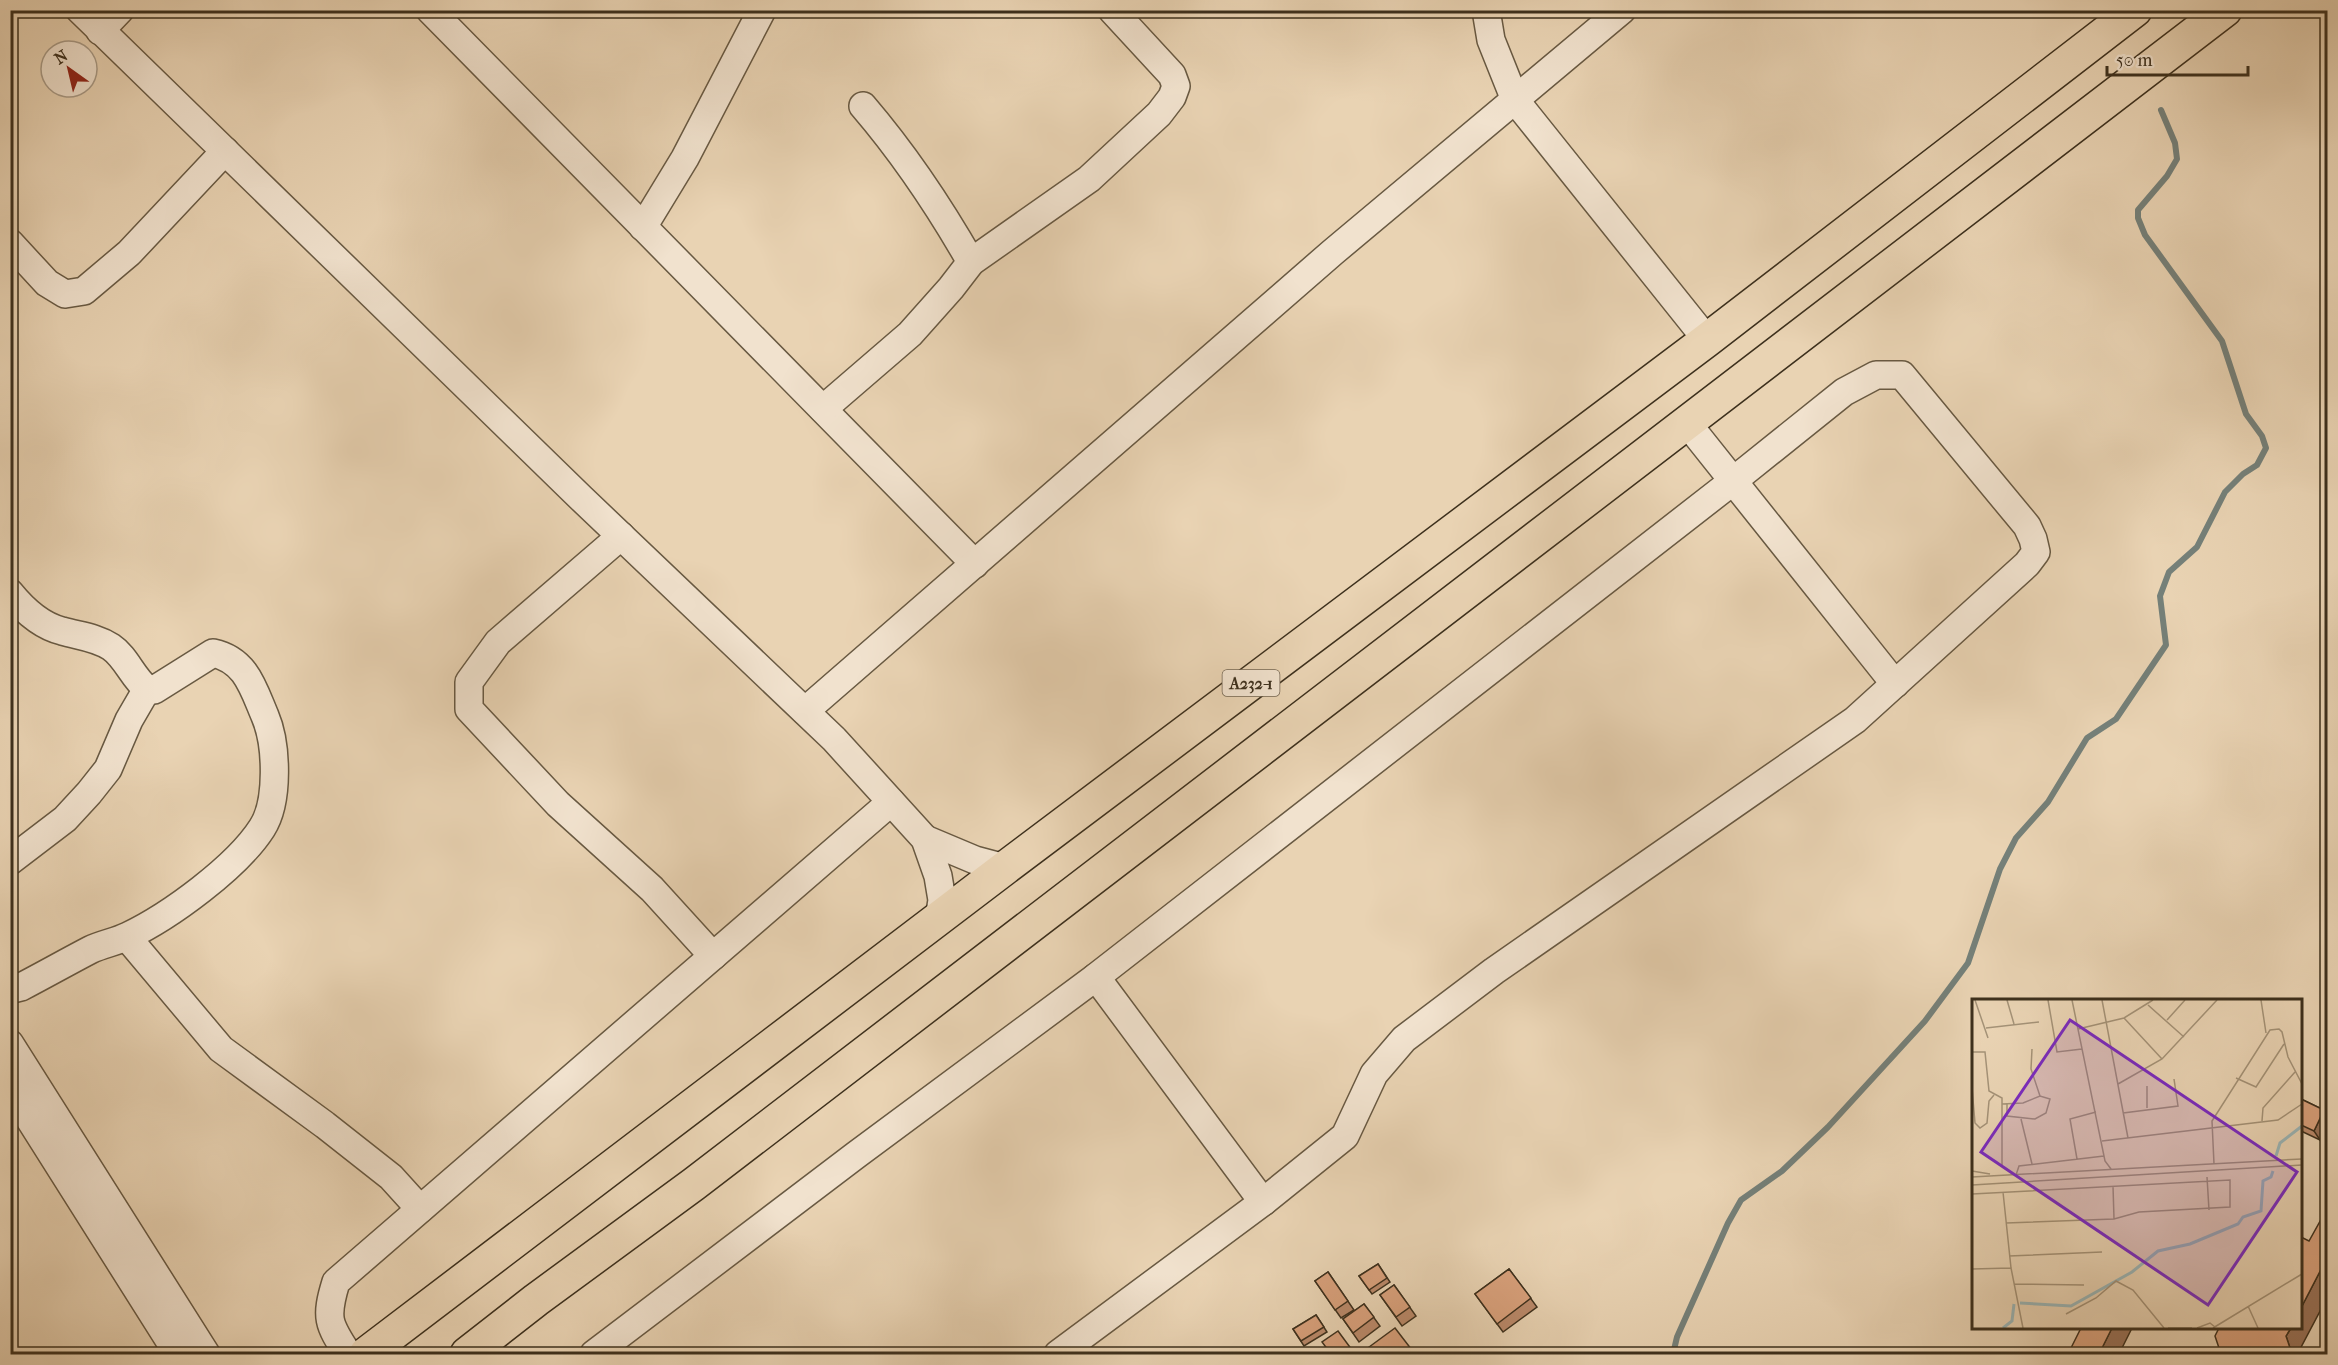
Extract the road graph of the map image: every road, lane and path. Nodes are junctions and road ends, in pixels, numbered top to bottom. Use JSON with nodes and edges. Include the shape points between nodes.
{"nodes":[{"id":1,"x":80,"y":10,"type":"edge"},
{"id":2,"x":120,"y":10,"type":"edge"},
{"id":3,"x":430,"y":10,"type":"edge"},
{"id":4,"x":762,"y":10,"type":"edge"},
{"id":5,"x":1112,"y":10,"type":"edge"},
{"id":6,"x":1486,"y":10,"type":"edge"},
{"id":7,"x":1622,"y":10,"type":"edge"},
{"id":8,"x":2135,"y":10,"type":"edge"},
{"id":9,"x":2225,"y":10,"type":"edge"},
{"id":10,"x":100,"y":31,"type":"junction"},
{"id":11,"x":1515,"y":100,"type":"junction"},
{"id":12,"x":863,"y":106,"type":"dead end"},
{"id":13,"x":225,"y":151,"type":"junction"},
{"id":14,"x":643,"y":226,"type":"junction"},
{"id":15,"x":10,"y":243,"type":"edge"},
{"id":16,"x":971,"y":262,"type":"junction"},
{"id":17,"x":1707,"y":340,"type":"junction"},
{"id":18,"x":823,"y":409,"type":"junction"},
{"id":19,"x":1687,"y":423,"type":"junction"},
{"id":20,"x":1733,"y":481,"type":"junction"},
{"id":21,"x":621,"y":536,"type":"junction"},
{"id":22,"x":975,"y":564,"type":"junction"},
{"id":23,"x":10,"y":593,"type":"edge"},
{"id":24,"x":1895,"y":684,"type":"junction"},
{"id":25,"x":147,"y":689,"type":"junction"},
{"id":26,"x":804,"y":711,"type":"junction"},
{"id":27,"x":891,"y":802,"type":"junction"},
{"id":28,"x":925,"y":838,"type":"junction"},
{"id":29,"x":10,"y":861,"type":"edge"},
{"id":30,"x":1005,"y":868,"type":"junction"},
{"id":31,"x":939,"y":919,"type":"junction"},
{"id":32,"x":127,"y":937,"type":"junction"},
{"id":33,"x":712,"y":956,"type":"junction"},
{"id":34,"x":1096,"y":977,"type":"junction"},
{"id":35,"x":10,"y":987,"type":"edge"},
{"id":36,"x":10,"y":1044,"type":"edge"},
{"id":37,"x":10,"y":1088,"type":"edge"},
{"id":38,"x":1263,"y":1202,"type":"junction"},
{"id":39,"x":420,"y":1209,"type":"junction"},
{"id":40,"x":178,"y":1354,"type":"edge"},
{"id":41,"x":206,"y":1354,"type":"edge"},
{"id":42,"x":348,"y":1354,"type":"edge"},
{"id":43,"x":366,"y":1354,"type":"edge"},
{"id":44,"x":468,"y":1354,"type":"edge"},
{"id":45,"x":594,"y":1354,"type":"edge"},
{"id":46,"x":1058,"y":1354,"type":"edge"}],
"edges":[{"from":1,"to":10,"type":"street"},
{"from":2,"to":10,"type":"street"},
{"from":3,"to":14,"type":"street"},
{"from":4,"to":14,"type":"street","via":[[686,158]]},
{"from":5,"to":16,"type":"street","via":[[1172,75],[1176,86],[1172,97],[1089,179]]},
{"from":6,"to":11,"type":"street","via":[[1491,40]]},
{"from":7,"to":11,"type":"street"},
{"from":8,"to":17,"type":"highway","number":"A232-1"},
{"from":9,"to":19,"type":"highway"},
{"from":10,"to":13,"type":"street"},
{"from":11,"to":17,"type":"street"},
{"from":11,"to":22,"type":"street","via":[[1333,252]]},
{"from":12,"to":16,"type":"street","via":[[936,202]]},
{"from":13,"to":15,"type":"street","via":[[129,253],[84,291],[65,294],[46,283]]},
{"from":13,"to":21,"type":"street"},
{"from":14,"to":18,"type":"street"},
{"from":16,"to":18,"type":"street","via":[[910,334]]},
{"from":17,"to":30,"type":"highway","number":"A232-1"},
{"from":18,"to":22,"type":"street"},
{"from":19,"to":20,"type":"street"},
{"from":19,"to":44,"type":"highway"},
{"from":20,"to":24,"type":"street"},
{"from":20,"to":24,"type":"street","via":[[1844,392],[1876,375],[1902,375],[2027,526],[2036,552],[2027,564]]},
{"from":20,"to":34,"type":"street"},
{"from":21,"to":26,"type":"street"},
{"from":21,"to":33,"type":"street","via":[[498,642],[469,682],[469,708],[558,804],[652,889]]},
{"from":22,"to":26,"type":"street"},
{"from":23,"to":25,"type":"street","via":[[19,604],[60,631],[94,638],[113,648]]},
{"from":24,"to":38,"type":"street","via":[[1855,720],[1494,971],[1404,1039],[1374,1074],[1345,1136]]},
{"from":25,"to":29,"type":"street","via":[[108,769],[89,793],[65,819]]},
{"from":25,"to":32,"type":"street","via":[[154,690],[213,653],[236,662],[248,677],[267,720],[274,755],[274,782],[263,827],[223,872],[156,921]]},
{"from":26,"to":27,"type":"street"},
{"from":27,"to":28,"type":"street"},
{"from":27,"to":33,"type":"street"},
{"from":28,"to":30,"type":"street","via":[[975,860]]},
{"from":28,"to":31,"type":"street","via":[[938,876],[942,900]]},
{"from":30,"to":31,"type":"highway","number":"A232-1"},
{"from":31,"to":43,"type":"highway","number":"A232-1"},
{"from":32,"to":35,"type":"street","via":[[92,949],[21,987]]},
{"from":32,"to":39,"type":"street","via":[[221,1049],[391,1177]]},
{"from":33,"to":39,"type":"street"},
{"from":34,"to":38,"type":"street"},
{"from":34,"to":45,"type":"street"},
{"from":36,"to":41,"type":"street"},
{"from":37,"to":40,"type":"street"},
{"from":38,"to":46,"type":"street"},
{"from":39,"to":42,"type":"street","via":[[336,1282],[329,1306],[333,1331]]}]}
